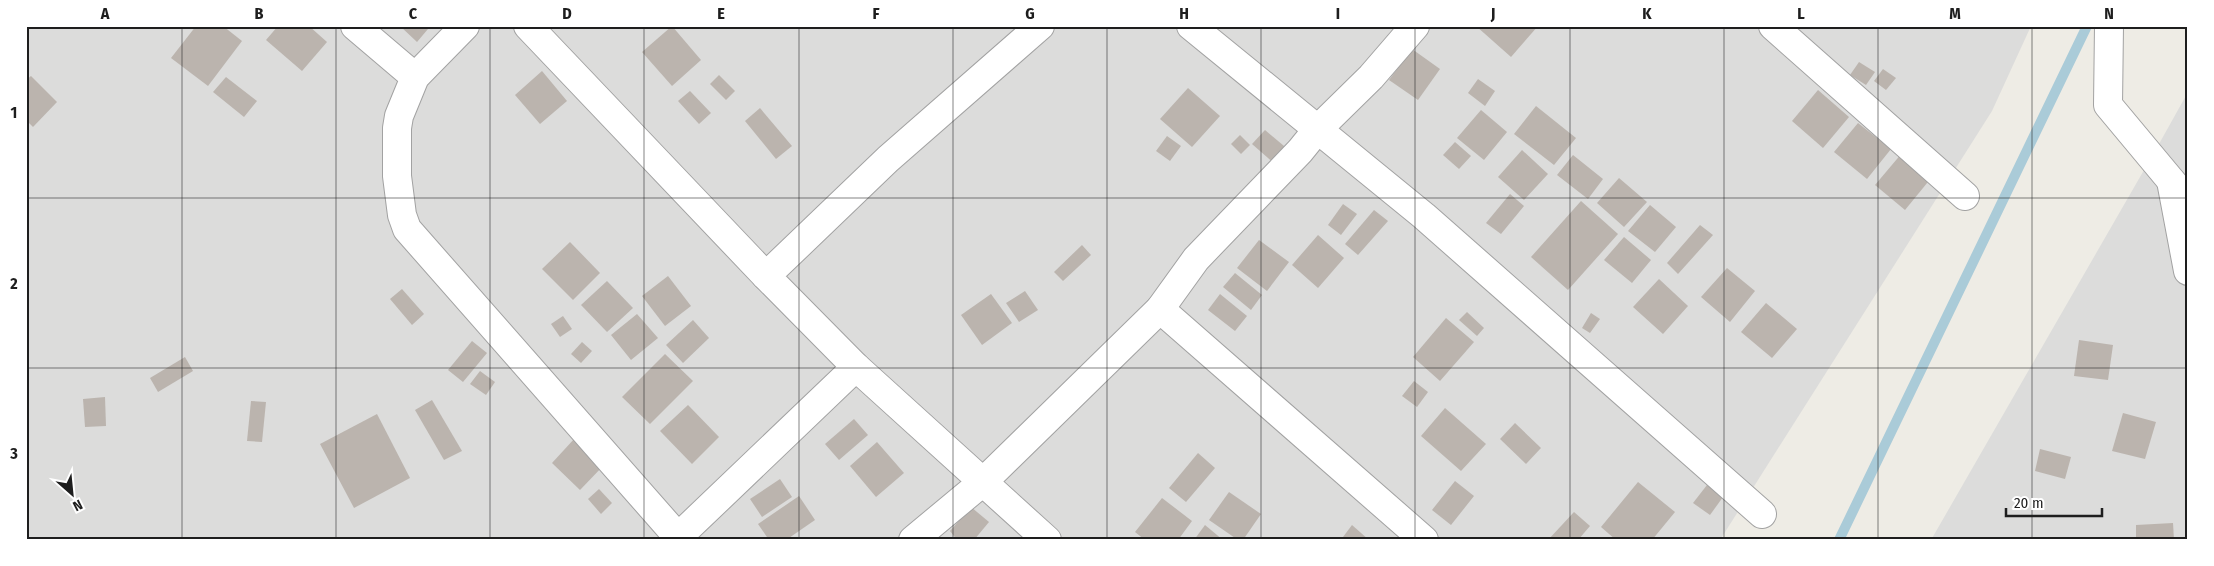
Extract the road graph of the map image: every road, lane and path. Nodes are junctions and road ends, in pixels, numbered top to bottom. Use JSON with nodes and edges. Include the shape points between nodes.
{"nodes":[{"id":1,"x":355,"y":26,"type":"edge"},
{"id":2,"x":465,"y":26,"type":"edge"},
{"id":3,"x":528,"y":26,"type":"edge"},
{"id":4,"x":1040,"y":26,"type":"edge"},
{"id":5,"x":1191,"y":26,"type":"edge"},
{"id":6,"x":1415,"y":26,"type":"edge"},
{"id":7,"x":1773,"y":26,"type":"edge"},
{"id":8,"x":2110,"y":26,"type":"edge"},
{"id":9,"x":415,"y":77,"type":"junction"},
{"id":10,"x":1317,"y":130,"type":"junction"},
{"id":11,"x":2179,"y":191,"type":"edge"},
{"id":12,"x":1964,"y":196,"type":"dead end"},
{"id":13,"x":2188,"y":271,"type":"edge"},
{"id":14,"x":766,"y":276,"type":"junction"},
{"id":15,"x":1160,"y":309,"type":"junction"},
{"id":16,"x":856,"y":368,"type":"junction"},
{"id":17,"x":984,"y":481,"type":"junction"},
{"id":18,"x":1762,"y":514,"type":"dead end"},
{"id":19,"x":676,"y":538,"type":"edge"},
{"id":20,"x":913,"y":540,"type":"edge"},
{"id":21,"x":1047,"y":540,"type":"edge"},
{"id":22,"x":1424,"y":540,"type":"edge"}],
"edges":[{"from":1,"to":9,"type":"street"},
{"from":2,"to":9,"type":"street"},
{"from":3,"to":14,"type":"street"},
{"from":4,"to":14,"type":"street","via":[[895,153]]},
{"from":5,"to":10,"type":"street"},
{"from":6,"to":10,"type":"street","via":[[1371,77]]},
{"from":7,"to":12,"type":"street"},
{"from":8,"to":11,"type":"street","via":[[2108,105]]},
{"from":9,"to":19,"type":"street","via":[[397,128],[397,176],[407,230]]},
{"from":10,"to":15,"type":"street","via":[[1196,259]]},
{"from":10,"to":18,"type":"street","via":[[1424,216]]},
{"from":11,"to":13,"type":"street"},
{"from":14,"to":16,"type":"street"},
{"from":15,"to":17,"type":"street"},
{"from":15,"to":22,"type":"street"},
{"from":16,"to":17,"type":"street"},
{"from":16,"to":19,"type":"street"},
{"from":17,"to":20,"type":"street"},
{"from":17,"to":21,"type":"street"}]}
